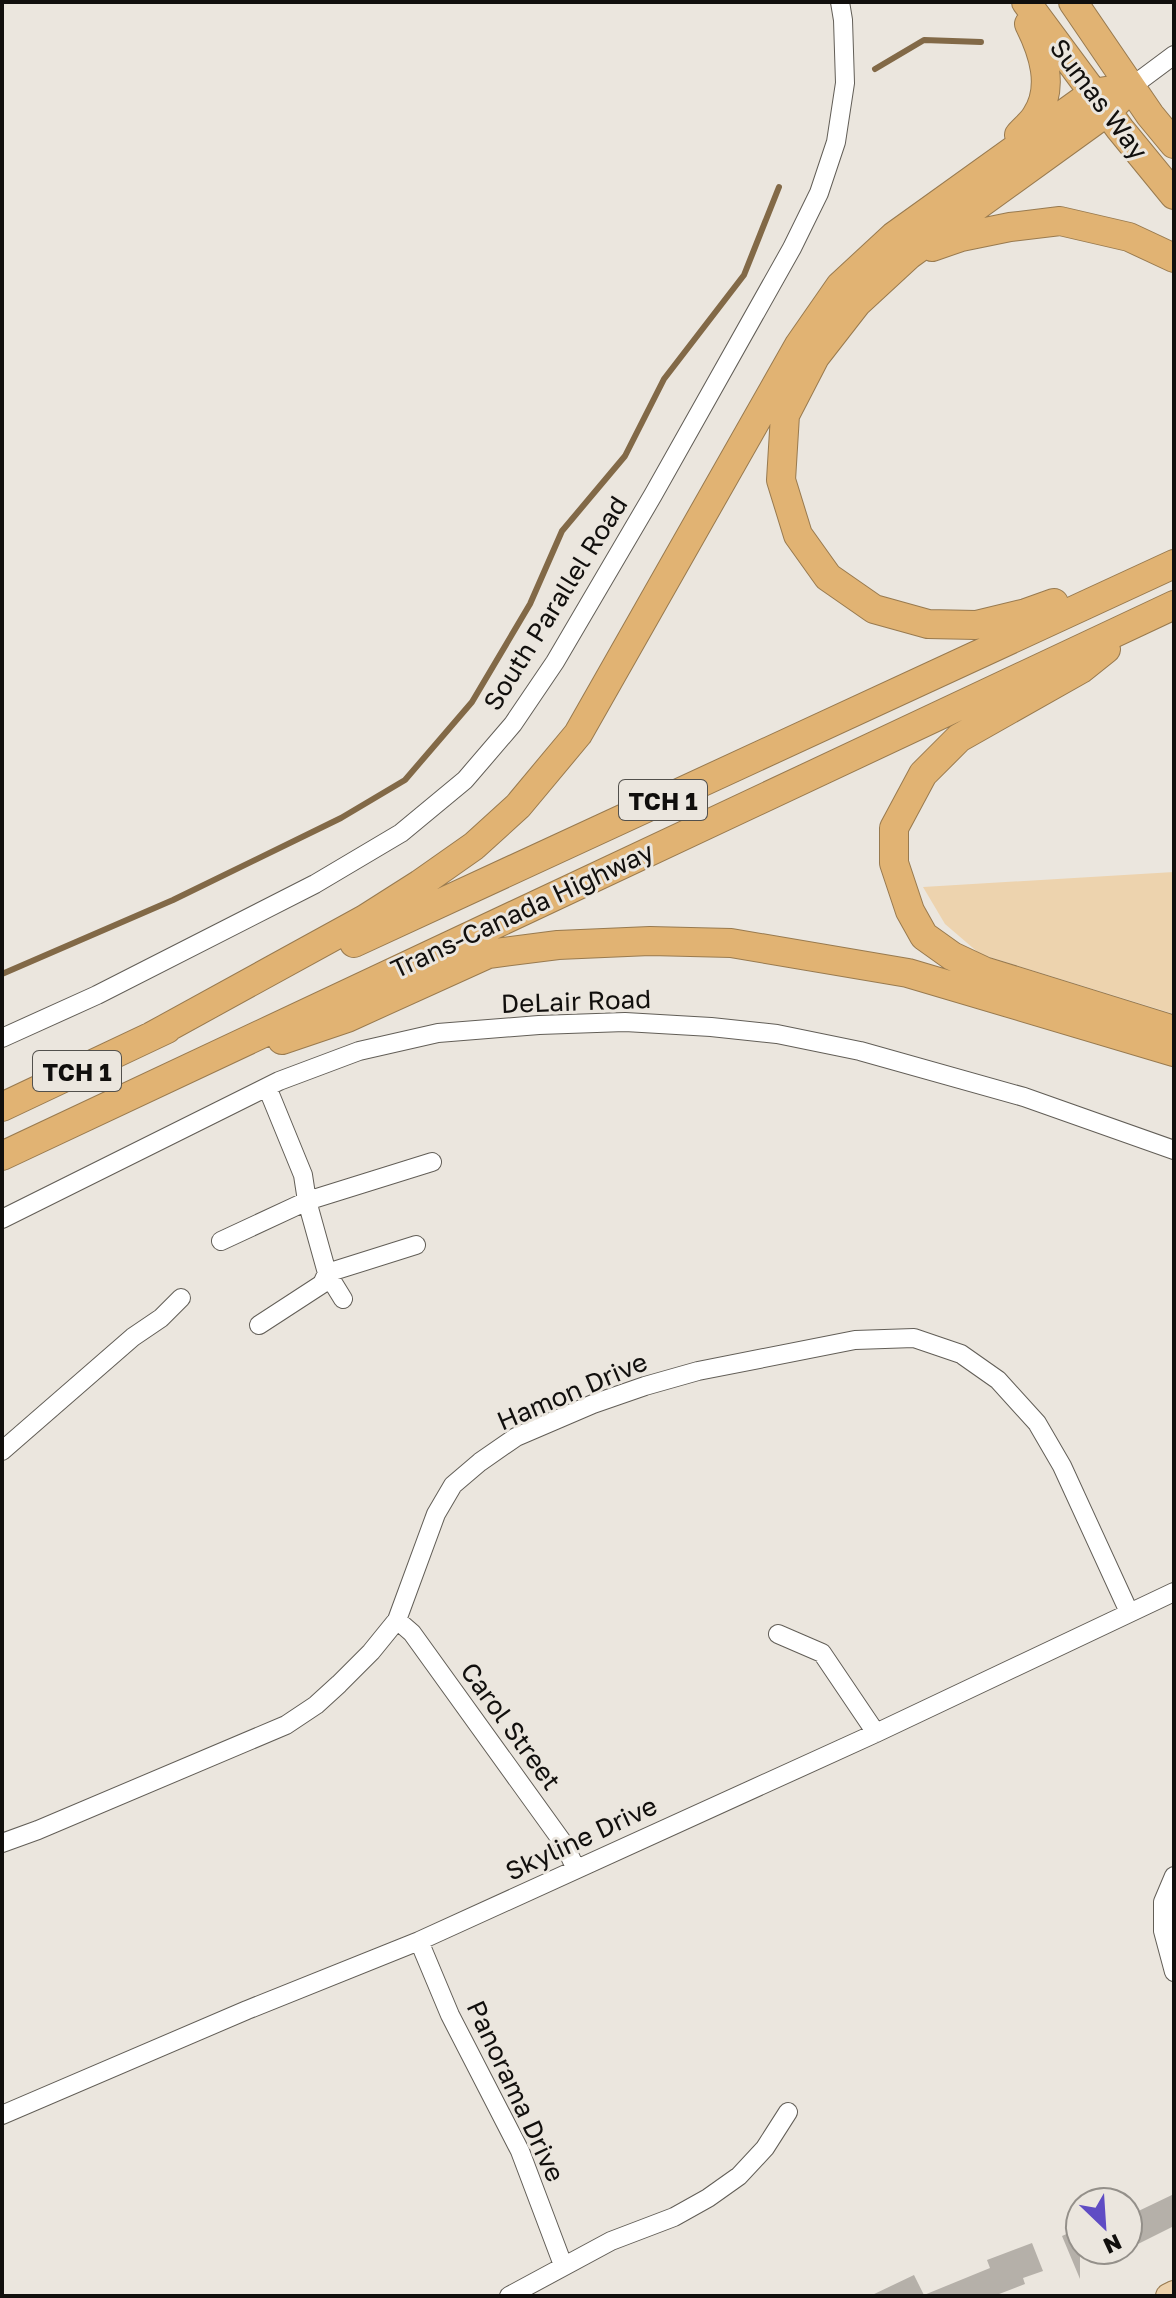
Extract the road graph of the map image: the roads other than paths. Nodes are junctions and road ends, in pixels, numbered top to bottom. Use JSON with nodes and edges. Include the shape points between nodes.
{"nodes":[{"id":1,"x":840,"y":2,"type":"edge"},
{"id":2,"x":1018,"y":2,"type":"edge"},
{"id":3,"x":1026,"y":2,"type":"edge"},
{"id":4,"x":1073,"y":2,"type":"edge"},
{"id":5,"x":1174,"y":55,"type":"edge"},
{"id":6,"x":1131,"y":87,"type":"junction"},
{"id":7,"x":1100,"y":103,"type":"junction"},
{"id":8,"x":1174,"y":144,"type":"edge"},
{"id":9,"x":995,"y":162,"type":"junction"},
{"id":10,"x":1174,"y":195,"type":"edge"},
{"id":11,"x":909,"y":255,"type":"junction"},
{"id":12,"x":1174,"y":258,"type":"edge"},
{"id":13,"x":1174,"y":558,"type":"edge"},
{"id":14,"x":1174,"y":564,"type":"edge"},
{"id":15,"x":1174,"y":605,"type":"edge"},
{"id":16,"x":1145,"y":618,"type":"junction"},
{"id":17,"x":1174,"y":1030,"type":"edge"},
{"id":18,"x":152,"y":1036,"type":"junction"},
{"id":19,"x":2,"y":1038,"type":"edge"},
{"id":20,"x":1174,"y":1052,"type":"edge"},
{"id":21,"x":145,"y":1087,"type":"junction"},
{"id":22,"x":267,"y":1087,"type":"junction"},
{"id":23,"x":2,"y":1107,"type":"edge"},
{"id":24,"x":1174,"y":1150,"type":"edge"},
{"id":25,"x":2,"y":1156,"type":"edge"},
{"id":26,"x":432,"y":1162,"type":"dead end"},
{"id":27,"x":307,"y":1201,"type":"junction"},
{"id":28,"x":2,"y":1219,"type":"edge"},
{"id":29,"x":221,"y":1241,"type":"dead end"},
{"id":30,"x":416,"y":1245,"type":"dead end"},
{"id":31,"x":327,"y":1273,"type":"junction"},
{"id":32,"x":181,"y":1298,"type":"dead end"},
{"id":33,"x":343,"y":1299,"type":"dead end"},
{"id":34,"x":259,"y":1325,"type":"dead end"},
{"id":35,"x":2,"y":1451,"type":"edge"},
{"id":36,"x":1174,"y":1592,"type":"edge"},
{"id":37,"x":1129,"y":1612,"type":"junction"},
{"id":38,"x":397,"y":1620,"type":"junction"},
{"id":39,"x":778,"y":1634,"type":"dead end"},
{"id":40,"x":876,"y":1733,"type":"junction"},
{"id":41,"x":2,"y":1843,"type":"edge"},
{"id":42,"x":576,"y":1869,"type":"junction"},
{"id":43,"x":1174,"y":1876,"type":"edge"},
{"id":44,"x":419,"y":1941,"type":"junction"},
{"id":45,"x":1174,"y":1972,"type":"edge"},
{"id":46,"x":788,"y":2112,"type":"dead end"},
{"id":47,"x":2,"y":2115,"type":"edge"},
{"id":48,"x":563,"y":2265,"type":"junction"},
{"id":49,"x":1174,"y":2293,"type":"edge"},
{"id":50,"x":509,"y":2296,"type":"edge"},
{"id":51,"x":1168,"y":2296,"type":"edge"}],
"edges":[{"from":1,"to":19,"type":"street","name":"South Parallel Road","via":[[845,83],[836,142],[819,193],[653,495],[513,724],[465,780],[401,833],[315,884]]},
{"from":2,"to":9,"type":"highway","via":[[1042,49],[1045,90],[1037,115]]},
{"from":3,"to":7,"type":"highway","name":"Sumas Way"},
{"from":4,"to":6,"type":"highway","name":"Sumas Way"},
{"from":5,"to":6,"type":"street"},
{"from":6,"to":7,"type":"highway"},
{"from":6,"to":8,"type":"highway","name":"Sumas Way"},
{"from":7,"to":9,"type":"highway"},
{"from":7,"to":10,"type":"highway","name":"Sumas Way"},
{"from":7,"to":11,"type":"highway","via":[[1072,136]]},
{"from":9,"to":18,"type":"highway","via":[[894,236],[840,286],[799,345],[578,734],[518,806],[474,846],[387,905]]},
{"from":11,"to":12,"type":"highway","via":[[961,237],[1060,221],[1129,237]]},
{"from":11,"to":13,"type":"highway","via":[[848,314],[815,357],[785,415],[781,480],[798,535],[828,577],[874,609],[928,624],[976,625],[1026,613]]},
{"from":14,"to":18,"type":"highway","name":"Trans-Canada Highway","number":"TCH 1"},
{"from":15,"to":16,"type":"highway","name":"Trans-Canada Highway","number":"TCH 1"},
{"from":16,"to":17,"type":"highway","via":[[1081,669],[959,738],[923,774],[894,828],[894,863],[924,936],[952,956],[998,976]]},
{"from":16,"to":21,"type":"highway","name":"Trans-Canada Highway","number":"TCH 1"},
{"from":18,"to":23,"type":"highway","name":"Trans-Canada Highway","number":"TCH 1"},
{"from":20,"to":21,"type":"highway","via":[[908,973],[731,943],[650,941],[488,954],[347,1018]]},
{"from":21,"to":25,"type":"highway","name":"Trans-Canada Highway","number":"TCH 1"},
{"from":22,"to":24,"type":"street","name":"DeLair Road","via":[[359,1051],[438,1033],[625,1022],[711,1027],[860,1051],[1024,1097]]},
{"from":22,"to":27,"type":"street","via":[[303,1175]]},
{"from":22,"to":28,"type":"street","name":"DeLair Road"},
{"from":26,"to":27,"type":"street"},
{"from":27,"to":29,"type":"street"},
{"from":27,"to":31,"type":"street"},
{"from":30,"to":31,"type":"street"},
{"from":31,"to":33,"type":"street"},
{"from":31,"to":34,"type":"street","via":[[322,1284]]},
{"from":32,"to":35,"type":"street"},
{"from":36,"to":37,"type":"street","name":"Skyline Drive"},
{"from":37,"to":38,"type":"street","name":"Hamon Drive","via":[[1037,1423],[998,1380],[961,1354],[914,1338],[855,1340],[698,1371],[606,1400],[516,1437],[453,1485],[436,1514]]},
{"from":37,"to":40,"type":"street","name":"Skyline Drive"},
{"from":38,"to":41,"type":"street","name":"Hamon Drive","via":[[339,1684],[286,1725]]},
{"from":38,"to":42,"type":"street","name":"Carol Street","via":[[412,1633],[564,1844]]},
{"from":39,"to":40,"type":"street","via":[[822,1653]]},
{"from":40,"to":42,"type":"street","name":"Skyline Drive"},
{"from":42,"to":44,"type":"street","name":"Skyline Drive"},
{"from":43,"to":45,"type":"street","via":[[1163,1902],[1163,1931]]},
{"from":44,"to":47,"type":"street","name":"Skyline Drive"},
{"from":44,"to":48,"type":"street","name":"Panorama Drive","via":[[450,2015],[520,2151]]},
{"from":46,"to":48,"type":"street","via":[[739,2176],[708,2198]]},
{"from":48,"to":50,"type":"street"},
{"from":49,"to":51,"type":"main road"}]}
